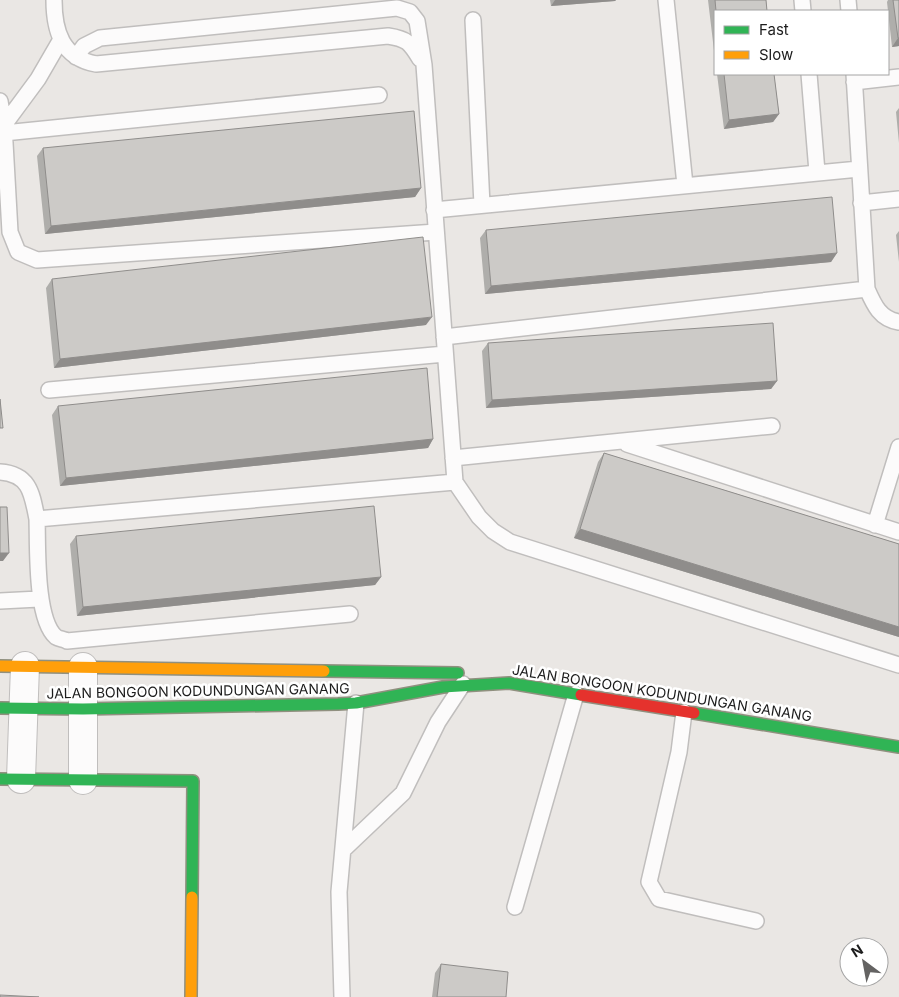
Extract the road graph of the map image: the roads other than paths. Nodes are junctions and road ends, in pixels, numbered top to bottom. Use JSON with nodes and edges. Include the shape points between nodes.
{"nodes":[{"id":1,"x":54,"y":0,"type":"edge"},
{"id":2,"x":666,"y":0,"type":"edge"},
{"id":3,"x":473,"y":20,"type":"dead end"},
{"id":4,"x":60,"y":41,"type":"junction"},
{"id":5,"x":76,"y":57,"type":"junction"},
{"id":6,"x":424,"y":65,"type":"junction"},
{"id":7,"x":809,"y":75,"type":"edge"},
{"id":8,"x":899,"y":77,"type":"edge"},
{"id":9,"x":854,"y":78,"type":"edge"},
{"id":10,"x":379,"y":95,"type":"dead end"},
{"id":11,"x":0,"y":101,"type":"edge"},
{"id":12,"x":4,"y":129,"type":"junction"},
{"id":13,"x":859,"y":169,"type":"junction"},
{"id":14,"x":817,"y":172,"type":"junction"},
{"id":15,"x":685,"y":185,"type":"junction"},
{"id":16,"x":899,"y":199,"type":"edge"},
{"id":17,"x":861,"y":203,"type":"junction"},
{"id":18,"x":482,"y":205,"type":"junction"},
{"id":19,"x":4,"y":209,"type":"edge"},
{"id":20,"x":434,"y":210,"type":"junction"},
{"id":21,"x":436,"y":232,"type":"junction"},
{"id":22,"x":867,"y":289,"type":"junction"},
{"id":23,"x":899,"y":322,"type":"edge"},
{"id":24,"x":444,"y":337,"type":"junction"},
{"id":25,"x":445,"y":354,"type":"junction"},
{"id":26,"x":49,"y":390,"type":"dead end"},
{"id":27,"x":772,"y":426,"type":"dead end"},
{"id":28,"x":620,"y":441,"type":"junction"},
{"id":29,"x":899,"y":447,"type":"edge"},
{"id":30,"x":453,"y":458,"type":"junction"},
{"id":31,"x":0,"y":472,"type":"edge"},
{"id":32,"x":454,"y":482,"type":"junction"},
{"id":33,"x":37,"y":519,"type":"junction"},
{"id":34,"x":875,"y":525,"type":"junction"},
{"id":35,"x":899,"y":532,"type":"edge"},
{"id":36,"x":39,"y":598,"type":"junction"},
{"id":37,"x":0,"y":601,"type":"edge"},
{"id":38,"x":350,"y":614,"type":"dead end"},
{"id":39,"x":899,"y":665,"type":"edge"},
{"id":40,"x":12,"y":666,"type":"edge"},
{"id":41,"x":83,"y":667,"type":"junction"},
{"id":42,"x":509,"y":683,"type":"junction"},
{"id":43,"x":463,"y":684,"type":"junction"},
{"id":44,"x":576,"y":694,"type":"junction"},
{"id":45,"x":356,"y":703,"type":"junction"},
{"id":46,"x":12,"y":708,"type":"edge"},
{"id":47,"x":83,"y":709,"type":"junction"},
{"id":48,"x":684,"y":712,"type":"junction"},
{"id":49,"x":899,"y":747,"type":"edge"},
{"id":50,"x":10,"y":779,"type":"edge"},
{"id":51,"x":83,"y":780,"type":"junction"},
{"id":52,"x":343,"y":850,"type":"junction"},
{"id":53,"x":515,"y":907,"type":"dead end"},
{"id":54,"x":756,"y":921,"type":"dead end"},
{"id":55,"x":191,"y":997,"type":"edge"},
{"id":56,"x":342,"y":997,"type":"edge"}],
"edges":[{"from":1,"to":4,"type":"lane","via":[[54,18]]},
{"from":2,"to":15,"type":"lane"},
{"from":3,"to":18,"type":"lane"},
{"from":4,"to":5,"type":"lane"},
{"from":4,"to":12,"type":"lane"},
{"from":5,"to":6,"type":"lane","via":[[96,64],[388,36],[406,40]]},
{"from":5,"to":6,"type":"lane","via":[[84,46],[100,38],[397,8],[410,12],[417,21]]},
{"from":6,"to":20,"type":"lane"},
{"from":7,"to":14,"type":"lane"},
{"from":8,"to":9,"type":"lane"},
{"from":9,"to":13,"type":"lane"},
{"from":10,"to":12,"type":"lane"},
{"from":11,"to":12,"type":"lane"},
{"from":12,"to":19,"type":"lane"},
{"from":13,"to":14,"type":"lane"},
{"from":13,"to":17,"type":"lane"},
{"from":14,"to":15,"type":"lane"},
{"from":15,"to":18,"type":"lane"},
{"from":16,"to":17,"type":"lane"},
{"from":17,"to":22,"type":"lane"},
{"from":18,"to":20,"type":"lane"},
{"from":19,"to":21,"type":"lane","via":[[18,252],[38,260]]},
{"from":20,"to":21,"type":"lane"},
{"from":21,"to":24,"type":"lane"},
{"from":22,"to":23,"type":"lane","via":[[874,306],[884,318]]},
{"from":22,"to":24,"type":"lane"},
{"from":24,"to":25,"type":"lane"},
{"from":25,"to":26,"type":"lane"},
{"from":25,"to":30,"type":"lane"},
{"from":27,"to":28,"type":"lane"},
{"from":28,"to":30,"type":"lane"},
{"from":28,"to":34,"type":"lane"},
{"from":29,"to":34,"type":"lane"},
{"from":30,"to":32,"type":"lane"},
{"from":31,"to":33,"type":"lane","via":[[18,476],[26,483],[33,496]]},
{"from":32,"to":33,"type":"lane"},
{"from":32,"to":39,"type":"lane","via":[[479,518],[510,542]]},
{"from":33,"to":36,"type":"lane"},
{"from":34,"to":35,"type":"lane"},
{"from":36,"to":37,"type":"lane"},
{"from":36,"to":38,"type":"lane","via":[[50,629],[57,637],[67,640]]},
{"from":40,"to":41,"type":"street"},
{"from":40,"to":46,"type":"street"},
{"from":41,"to":42,"type":"street","via":[[443,671]]},
{"from":41,"to":47,"type":"street"},
{"from":42,"to":43,"type":"street","name":"JALAN BONGOON KODUNDUNGAN GANANG"},
{"from":42,"to":44,"type":"street","name":"JALAN BONGOON KODUNDUNGAN GANANG"},
{"from":43,"to":45,"type":"street","name":"JALAN BONGOON KODUNDUNGAN GANANG"},
{"from":43,"to":52,"type":"lane","via":[[438,722],[403,793]]},
{"from":44,"to":48,"type":"street","name":"JALAN BONGOON KODUNDUNGAN GANANG"},
{"from":44,"to":53,"type":"lane"},
{"from":45,"to":47,"type":"street","name":"JALAN BONGOON KODUNDUNGAN GANANG"},
{"from":45,"to":52,"type":"lane"},
{"from":46,"to":47,"type":"street","name":"JALAN BONGOON KODUNDUNGAN GANANG"},
{"from":46,"to":50,"type":"street"},
{"from":47,"to":51,"type":"street"},
{"from":48,"to":49,"type":"street","name":"JALAN BONGOON KODUNDUNGAN GANANG"},
{"from":48,"to":54,"type":"lane","via":[[649,882],[659,899]]},
{"from":50,"to":51,"type":"street"},
{"from":51,"to":55,"type":"street","via":[[193,781]]},
{"from":52,"to":56,"type":"lane","via":[[340,892]]}]}
